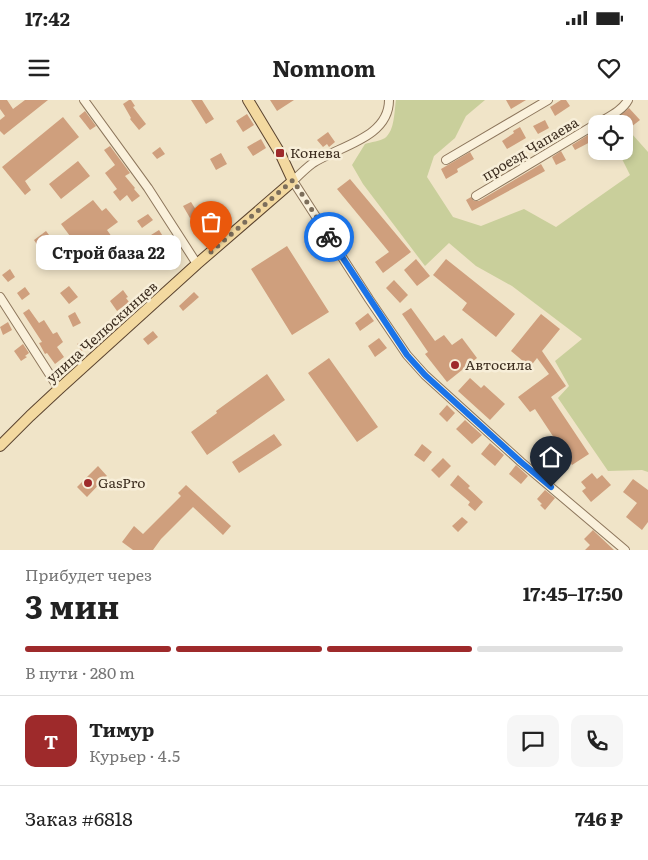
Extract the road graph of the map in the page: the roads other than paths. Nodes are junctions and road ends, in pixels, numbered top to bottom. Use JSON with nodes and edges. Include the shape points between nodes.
{"nodes":[{"id":1,"x":84,"y":100,"type":"edge"},
{"id":2,"x":248,"y":100,"type":"edge"},
{"id":3,"x":389,"y":100,"type":"edge"},
{"id":4,"x":548,"y":100,"type":"edge"},
{"id":5,"x":628,"y":100,"type":"edge"},
{"id":6,"x":611,"y":115,"type":"edge"},
{"id":7,"x":588,"y":129,"type":"edge"},
{"id":8,"x":446,"y":160,"type":"dead end"},
{"id":9,"x":293,"y":180,"type":"junction"},
{"id":10,"x":476,"y":196,"type":"dead end"},
{"id":11,"x":197,"y":264,"type":"junction"},
{"id":12,"x":0,"y":297,"type":"edge"},
{"id":13,"x":59,"y":389,"type":"junction"},
{"id":14,"x":1,"y":443,"type":"edge"},
{"id":15,"x":625,"y":550,"type":"edge"}],
"edges":[{"from":1,"to":11,"type":"street","via":[[148,188]]},
{"from":2,"to":9,"type":"main road"},
{"from":3,"to":9,"type":"street","via":[[389,109],[382,123],[368,135],[312,164]]},
{"from":4,"to":8,"type":"street"},
{"from":5,"to":6,"type":"street","name":"проезд Чапаева"},
{"from":7,"to":10,"type":"street","name":"проезд Чапаева"},
{"from":9,"to":11,"type":"main road","name":"улица Челюскинцев"},
{"from":9,"to":15,"type":"street","via":[[407,355],[521,462]]},
{"from":11,"to":13,"type":"main road","name":"улица Челюскинцев"},
{"from":12,"to":13,"type":"street"},
{"from":13,"to":14,"type":"main road","name":"улица Челюскинцев"}]}
